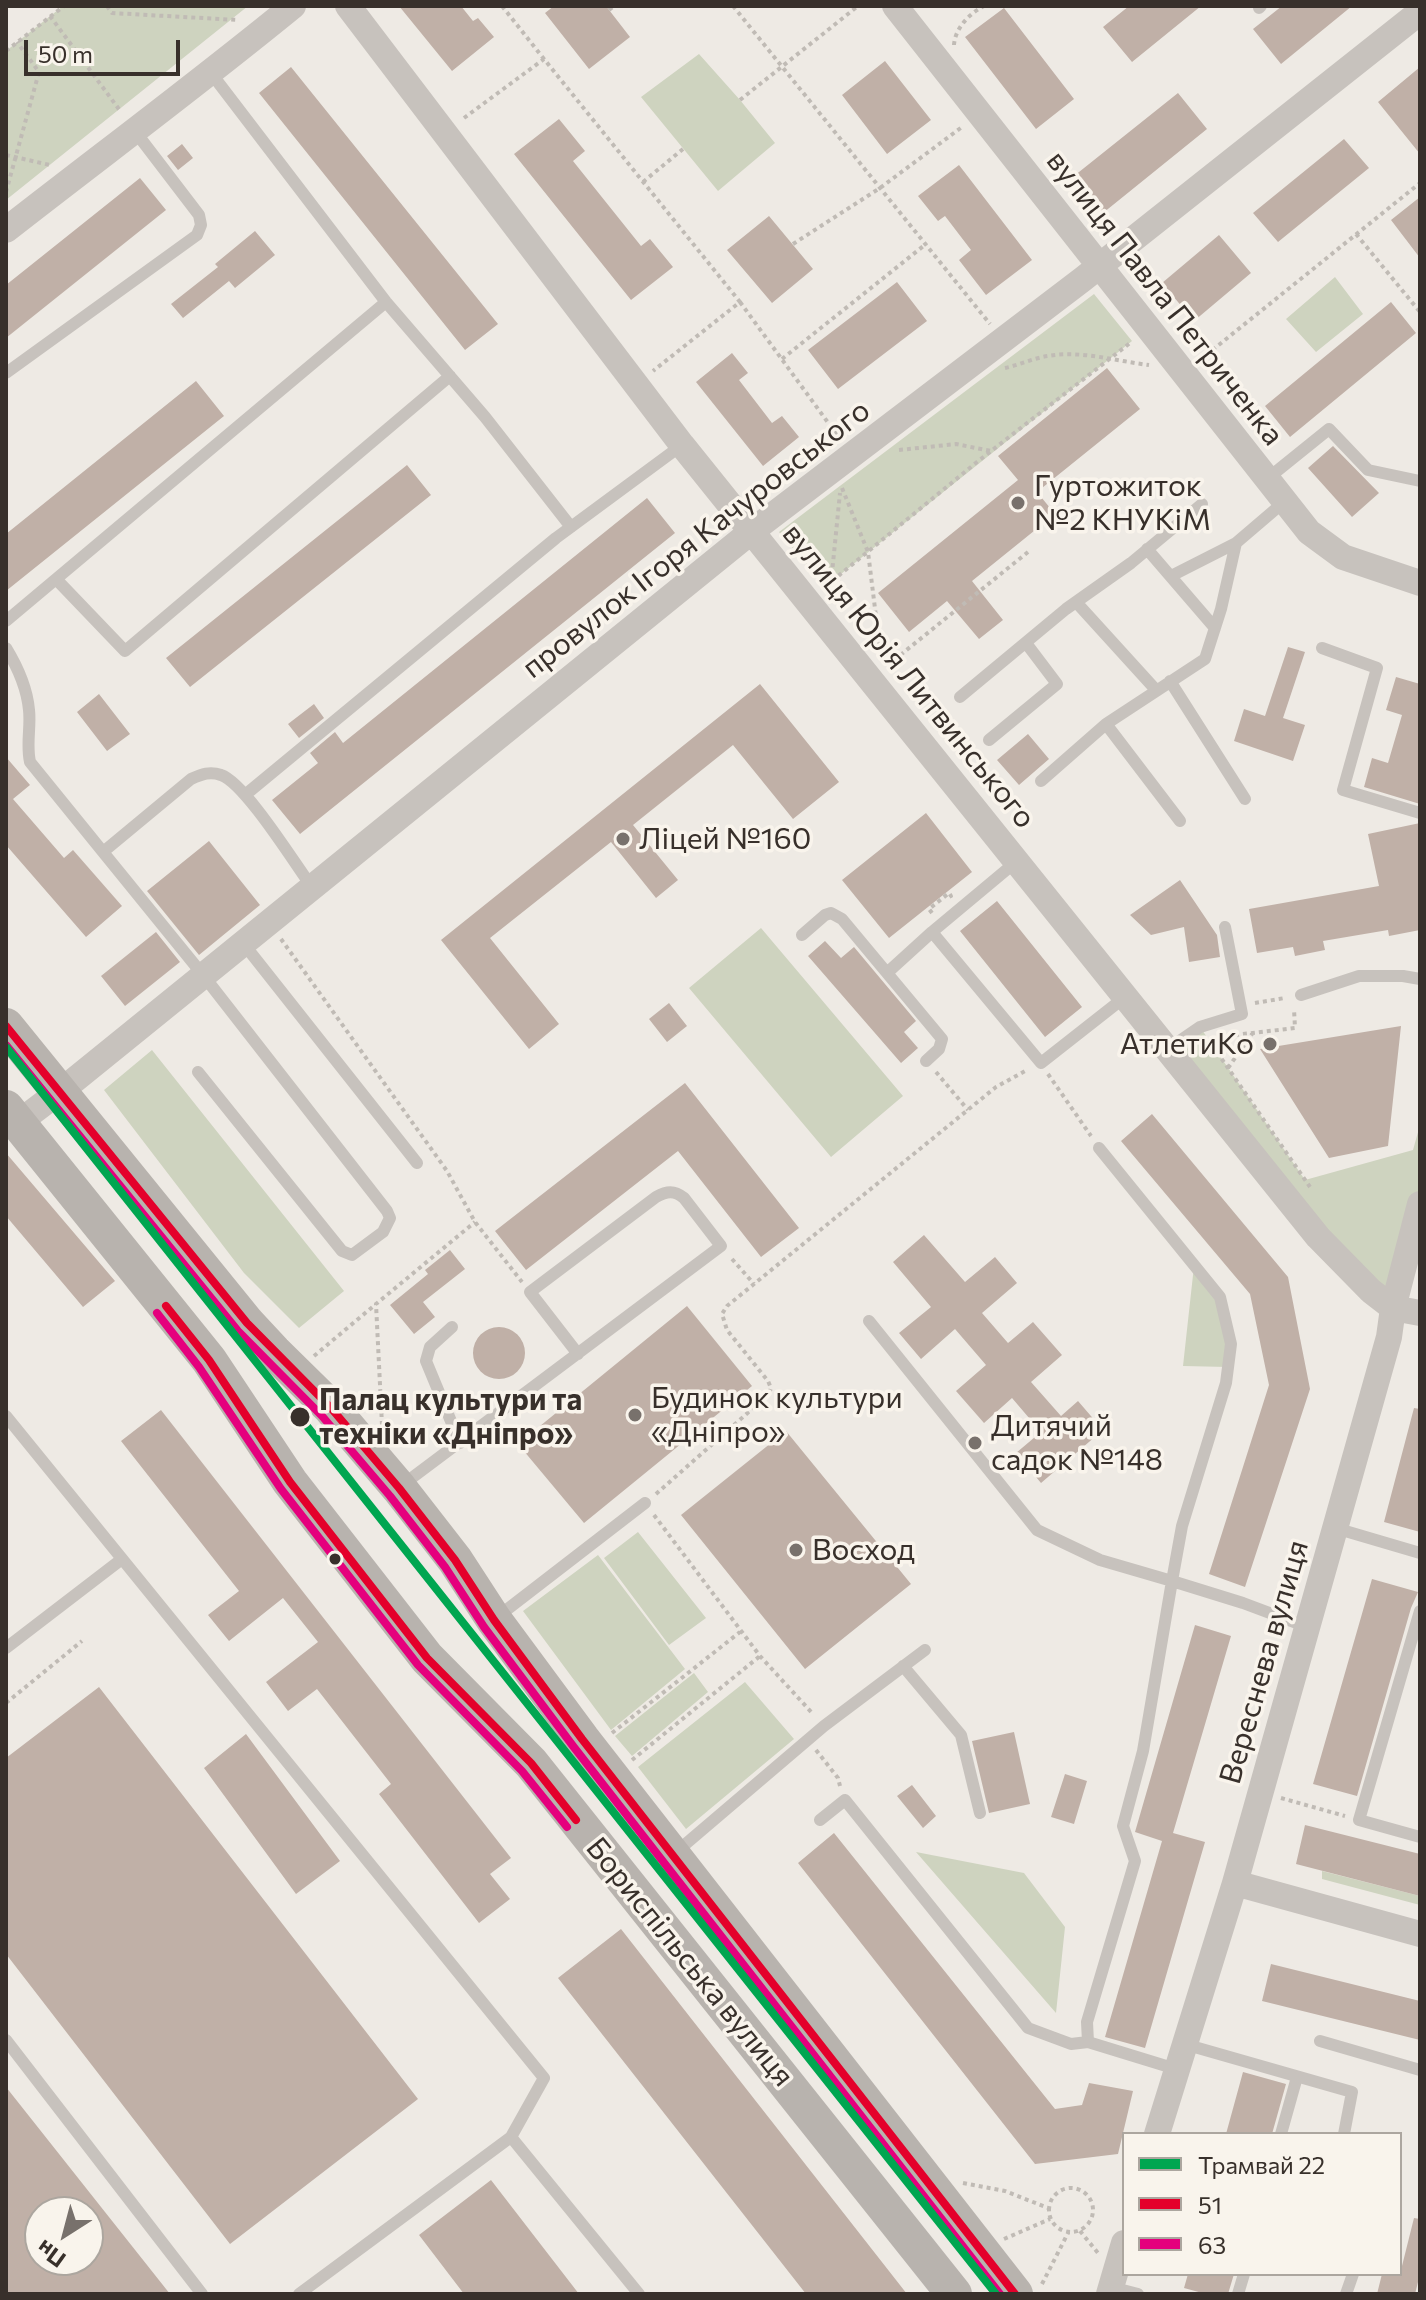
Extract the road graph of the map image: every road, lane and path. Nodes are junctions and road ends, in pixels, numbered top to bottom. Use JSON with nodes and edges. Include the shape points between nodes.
{"nodes":[{"id":1,"x":64,"y":6,"type":"edge"},
{"id":2,"x":107,"y":6,"type":"edge"},
{"id":3,"x":293,"y":6,"type":"edge"},
{"id":4,"x":348,"y":6,"type":"edge"},
{"id":5,"x":502,"y":6,"type":"edge"},
{"id":6,"x":614,"y":6,"type":"edge"},
{"id":7,"x":733,"y":6,"type":"edge"},
{"id":8,"x":858,"y":6,"type":"edge"},
{"id":9,"x":895,"y":6,"type":"edge"},
{"id":10,"x":984,"y":6,"type":"edge"},
{"id":11,"x":609,"y":10,"type":"dead end"},
{"id":12,"x":1420,"y":12,"type":"edge"},
{"id":13,"x":50,"y":16,"type":"junction"},
{"id":14,"x":238,"y":20,"type":"dead end"},
{"id":15,"x":17,"y":42,"type":"junction"},
{"id":16,"x":6,"y":51,"type":"edge"},
{"id":17,"x":954,"y":52,"type":"dead end"},
{"id":18,"x":544,"y":59,"type":"junction"},
{"id":19,"x":783,"y":67,"type":"junction"},
{"id":20,"x":211,"y":73,"type":"junction"},
{"id":21,"x":740,"y":100,"type":"dead end"},
{"id":22,"x":464,"y":118,"type":"dead end"},
{"id":23,"x":962,"y":127,"type":"dead end"},
{"id":24,"x":134,"y":130,"type":"junction"},
{"id":25,"x":683,"y":149,"type":"dead end"},
{"id":26,"x":6,"y":155,"type":"edge"},
{"id":27,"x":16,"y":156,"type":"junction"},
{"id":28,"x":50,"y":165,"type":"dead end"},
{"id":29,"x":643,"y":182,"type":"junction"},
{"id":30,"x":1420,"y":183,"type":"edge"},
{"id":31,"x":880,"y":188,"type":"junction"},
{"id":32,"x":6,"y":192,"type":"edge"},
{"id":33,"x":6,"y":230,"type":"edge"},
{"id":34,"x":1356,"y":234,"type":"junction"},
{"id":35,"x":793,"y":244,"type":"dead end"},
{"id":36,"x":926,"y":244,"type":"junction"},
{"id":37,"x":1098,"y":266,"type":"junction"},
{"id":38,"x":386,"y":302,"type":"junction"},
{"id":39,"x":740,"y":302,"type":"junction"},
{"id":40,"x":1420,"y":312,"type":"edge"},
{"id":41,"x":992,"y":326,"type":"dead end"},
{"id":42,"x":1132,"y":341,"type":"dead end"},
{"id":43,"x":782,"y":359,"type":"junction"},
{"id":44,"x":1108,"y":360,"type":"junction"},
{"id":45,"x":1151,"y":365,"type":"dead end"},
{"id":46,"x":652,"y":372,"type":"dead end"},
{"id":47,"x":960,"y":372,"type":"junction"},
{"id":48,"x":6,"y":373,"type":"edge"},
{"id":49,"x":1182,"y":374,"type":"junction"},
{"id":50,"x":450,"y":376,"type":"junction"},
{"id":51,"x":841,"y":441,"type":"dead end"},
{"id":52,"x":682,"y":445,"type":"junction"},
{"id":53,"x":897,"y":450,"type":"dead end"},
{"id":54,"x":991,"y":451,"type":"junction"},
{"id":55,"x":1267,"y":479,"type":"junction"},
{"id":56,"x":1420,"y":481,"type":"edge"},
{"id":57,"x":1284,"y":502,"type":"junction"},
{"id":58,"x":1202,"y":504,"type":"dead end"},
{"id":59,"x":571,"y":527,"type":"junction"},
{"id":60,"x":752,"y":531,"type":"junction"},
{"id":61,"x":1236,"y":543,"type":"junction"},
{"id":62,"x":1147,"y":549,"type":"junction"},
{"id":63,"x":868,"y":552,"type":"junction"},
{"id":64,"x":1028,"y":552,"type":"dead end"},
{"id":65,"x":1171,"y":576,"type":"junction"},
{"id":66,"x":818,"y":577,"type":"dead end"},
{"id":67,"x":56,"y":579,"type":"junction"},
{"id":68,"x":831,"y":583,"type":"junction"},
{"id":69,"x":1420,"y":583,"type":"edge"},
{"id":70,"x":1076,"y":602,"type":"junction"},
{"id":71,"x":6,"y":621,"type":"edge"},
{"id":72,"x":1215,"y":628,"type":"junction"},
{"id":73,"x":1026,"y":643,"type":"junction"},
{"id":74,"x":6,"y":648,"type":"edge"},
{"id":75,"x":1322,"y":648,"type":"dead end"},
{"id":76,"x":875,"y":657,"type":"dead end"},
{"id":77,"x":883,"y":669,"type":"junction"},
{"id":78,"x":1170,"y":681,"type":"junction"},
{"id":79,"x":1156,"y":690,"type":"junction"},
{"id":80,"x":960,"y":697,"type":"dead end"},
{"id":81,"x":1106,"y":724,"type":"junction"},
{"id":82,"x":989,"y":740,"type":"dead end"},
{"id":83,"x":1041,"y":781,"type":"dead end"},
{"id":84,"x":245,"y":795,"type":"junction"},
{"id":85,"x":1245,"y":799,"type":"dead end"},
{"id":86,"x":1420,"y":813,"type":"edge"},
{"id":87,"x":1180,"y":821,"type":"dead end"},
{"id":88,"x":103,"y":852,"type":"junction"},
{"id":89,"x":1017,"y":861,"type":"junction"},
{"id":90,"x":312,"y":887,"type":"junction"},
{"id":91,"x":1225,"y":927,"type":"dead end"},
{"id":92,"x":932,"y":932,"type":"junction"},
{"id":93,"x":802,"y":935,"type":"dead end"},
{"id":94,"x":279,"y":937,"type":"dead end"},
{"id":95,"x":243,"y":943,"type":"junction"},
{"id":96,"x":888,"y":972,"type":"junction"},
{"id":97,"x":203,"y":975,"type":"junction"},
{"id":98,"x":1420,"y":979,"type":"edge"},
{"id":99,"x":1301,"y":995,"type":"dead end"},
{"id":100,"x":1125,"y":997,"type":"junction"},
{"id":101,"x":1240,"y":1005,"type":"junction"},
{"id":102,"x":1200,"y":1027,"type":"junction"},
{"id":103,"x":11,"y":1044,"type":"edge"},
{"id":104,"x":1168,"y":1049,"type":"junction"},
{"id":105,"x":926,"y":1061,"type":"joint"},
{"id":106,"x":1041,"y":1063,"type":"junction"},
{"id":107,"x":1228,"y":1068,"type":"junction"},
{"id":108,"x":198,"y":1072,"type":"dead end"},
{"id":109,"x":57,"y":1092,"type":"junction"},
{"id":110,"x":968,"y":1110,"type":"junction"},
{"id":111,"x":12,"y":1115,"type":"edge"},
{"id":112,"x":1099,"y":1148,"type":"joint"},
{"id":113,"x":417,"y":1163,"type":"dead end"},
{"id":114,"x":1313,"y":1190,"type":"dead end"},
{"id":115,"x":1420,"y":1204,"type":"edge"},
{"id":116,"x":475,"y":1222,"type":"junction"},
{"id":117,"x":721,"y":1246,"type":"junction"},
{"id":118,"x":754,"y":1284,"type":"junction"},
{"id":119,"x":530,"y":1292,"type":"junction"},
{"id":120,"x":376,"y":1304,"type":"junction"},
{"id":121,"x":1393,"y":1308,"type":"junction"},
{"id":122,"x":1420,"y":1313,"type":"edge"},
{"id":123,"x":869,"y":1321,"type":"dead end"},
{"id":124,"x":452,"y":1327,"type":"dead end"},
{"id":125,"x":578,"y":1354,"type":"junction"},
{"id":126,"x":314,"y":1357,"type":"dead end"},
{"id":127,"x":6,"y":1416,"type":"edge"},
{"id":128,"x":382,"y":1435,"type":"dead end"},
{"id":129,"x":460,"y":1443,"type":"junction"},
{"id":130,"x":399,"y":1488,"type":"junction"},
{"id":131,"x":645,"y":1503,"type":"junction"},
{"id":132,"x":1335,"y":1528,"type":"junction"},
{"id":133,"x":1420,"y":1553,"type":"edge"},
{"id":134,"x":122,"y":1559,"type":"junction"},
{"id":135,"x":1172,"y":1581,"type":"junction"},
{"id":136,"x":1420,"y":1611,"type":"edge"},
{"id":137,"x":494,"y":1620,"type":"junction"},
{"id":138,"x":1307,"y":1627,"type":"junction"},
{"id":139,"x":741,"y":1631,"type":"junction"},
{"id":140,"x":82,"y":1641,"type":"dead end"},
{"id":141,"x":6,"y":1648,"type":"edge"},
{"id":142,"x":925,"y":1650,"type":"dead end"},
{"id":143,"x":760,"y":1656,"type":"junction"},
{"id":144,"x":903,"y":1666,"type":"junction"},
{"id":145,"x":6,"y":1703,"type":"edge"},
{"id":146,"x":824,"y":1726,"type":"junction"},
{"id":147,"x":808,"y":1740,"type":"junction"},
{"id":148,"x":601,"y":1742,"type":"dead end"},
{"id":149,"x":633,"y":1759,"type":"dead end"},
{"id":150,"x":1277,"y":1797,"type":"dead end"},
{"id":151,"x":845,"y":1800,"type":"junction"},
{"id":152,"x":980,"y":1813,"type":"dead end"},
{"id":153,"x":820,"y":1820,"type":"dead end"},
{"id":154,"x":1359,"y":1820,"type":"junction"},
{"id":155,"x":1420,"y":1837,"type":"edge"},
{"id":156,"x":673,"y":1854,"type":"junction"},
{"id":157,"x":1235,"y":1883,"type":"junction"},
{"id":158,"x":1420,"y":1934,"type":"edge"},
{"id":159,"x":6,"y":2040,"type":"edge"},
{"id":160,"x":1320,"y":2041,"type":"dead end"},
{"id":161,"x":1088,"y":2042,"type":"junction"},
{"id":162,"x":1184,"y":2044,"type":"junction"},
{"id":163,"x":1176,"y":2069,"type":"junction"},
{"id":164,"x":1420,"y":2070,"type":"edge"},
{"id":165,"x":1297,"y":2077,"type":"junction"},
{"id":166,"x":1158,"y":2132,"type":"edge"},
{"id":167,"x":1282,"y":2132,"type":"edge"},
{"id":168,"x":1344,"y":2132,"type":"edge"},
{"id":169,"x":511,"y":2137,"type":"junction"},
{"id":170,"x":961,"y":2182,"type":"dead end"},
{"id":171,"x":1048,"y":2208,"type":"junction"},
{"id":172,"x":1050,"y":2219,"type":"junction"},
{"id":173,"x":1080,"y":2231,"type":"junction"},
{"id":174,"x":1068,"y":2233,"type":"junction"},
{"id":175,"x":996,"y":2243,"type":"dead end"},
{"id":176,"x":1122,"y":2250,"type":"edge"},
{"id":177,"x":1100,"y":2254,"type":"dead end"},
{"id":178,"x":1110,"y":2290,"type":"edge"},
{"id":179,"x":202,"y":2294,"type":"edge"},
{"id":180,"x":299,"y":2294,"type":"edge"},
{"id":181,"x":639,"y":2294,"type":"edge"},
{"id":182,"x":954,"y":2294,"type":"edge"},
{"id":183,"x":1015,"y":2294,"type":"edge"},
{"id":184,"x":1037,"y":2294,"type":"edge"},
{"id":185,"x":1138,"y":2294,"type":"edge"}],
"edges":[{"from":1,"to":13,"type":"path"},
{"from":2,"to":14,"type":"path","via":[[112,13]]},
{"from":3,"to":20,"type":"street"},
{"from":4,"to":52,"type":"street","name":"вулиця Юрія Литвинського"},
{"from":5,"to":18,"type":"path"},
{"from":6,"to":11,"type":"path"},
{"from":7,"to":19,"type":"path"},
{"from":8,"to":19,"type":"path"},
{"from":9,"to":37,"type":"street","name":"вулиця Павла Петриченка"},
{"from":10,"to":17,"type":"path","via":[[955,36]]},
{"from":12,"to":37,"type":"street","name":"провулок Ігоря Качуровського"},
{"from":13,"to":15,"type":"path"},
{"from":13,"to":24,"type":"path"},
{"from":15,"to":16,"type":"path"},
{"from":15,"to":27,"type":"path","via":[[39,72]]},
{"from":18,"to":22,"type":"path"},
{"from":18,"to":29,"type":"path"},
{"from":19,"to":21,"type":"path"},
{"from":19,"to":31,"type":"path"},
{"from":20,"to":24,"type":"street"},
{"from":20,"to":38,"type":"lane"},
{"from":23,"to":31,"type":"path"},
{"from":24,"to":33,"type":"street"},
{"from":24,"to":48,"type":"lane","via":[[199,215],[197,235]]},
{"from":25,"to":29,"type":"path"},
{"from":26,"to":27,"type":"path"},
{"from":27,"to":28,"type":"path"},
{"from":27,"to":32,"type":"path"},
{"from":29,"to":39,"type":"path"},
{"from":30,"to":34,"type":"path"},
{"from":31,"to":35,"type":"path"},
{"from":31,"to":36,"type":"path"},
{"from":34,"to":40,"type":"path"},
{"from":34,"to":49,"type":"path"},
{"from":36,"to":41,"type":"path"},
{"from":36,"to":43,"type":"path"},
{"from":37,"to":47,"type":"street","name":"провулок Ігоря Качуровського"},
{"from":37,"to":49,"type":"street","name":"вулиця Павла Петриченка"},
{"from":38,"to":50,"type":"lane"},
{"from":38,"to":67,"type":"lane"},
{"from":39,"to":43,"type":"path"},
{"from":39,"to":46,"type":"path"},
{"from":42,"to":44,"type":"path"},
{"from":43,"to":51,"type":"path"},
{"from":44,"to":45,"type":"path"},
{"from":44,"to":47,"type":"path","via":[[1084,353],[1046,356],[992,371]]},
{"from":44,"to":54,"type":"path"},
{"from":47,"to":60,"type":"street","name":"провулок Ігоря Качуровського"},
{"from":49,"to":55,"type":"street","name":"вулиця Павла Петриченка"},
{"from":50,"to":59,"type":"lane"},
{"from":50,"to":67,"type":"lane","via":[[125,651]]},
{"from":52,"to":59,"type":"lane"},
{"from":52,"to":60,"type":"street","name":"вулиця Юрія Литвинського"},
{"from":53,"to":54,"type":"path","via":[[956,444]]},
{"from":54,"to":63,"type":"path"},
{"from":55,"to":56,"type":"lane","via":[[1329,429],[1368,470]]},
{"from":55,"to":57,"type":"street","name":"вулиця Павла Петриченка"},
{"from":57,"to":61,"type":"lane"},
{"from":57,"to":69,"type":"street","name":"вулиця Павла Петриченка","via":[[1309,532],[1343,557]]},
{"from":58,"to":62,"type":"lane"},
{"from":59,"to":84,"type":"lane"},
{"from":60,"to":89,"type":"street","name":"вулиця Юрія Литвинського"},
{"from":60,"to":90,"type":"street","name":"провулок Ігоря Качуровського"},
{"from":61,"to":65,"type":"lane"},
{"from":61,"to":72,"type":"lane"},
{"from":62,"to":65,"type":"lane"},
{"from":62,"to":70,"type":"lane"},
{"from":63,"to":68,"type":"path"},
{"from":63,"to":68,"type":"path","via":[[841,485]]},
{"from":63,"to":77,"type":"path"},
{"from":64,"to":77,"type":"path"},
{"from":65,"to":72,"type":"lane"},
{"from":66,"to":68,"type":"path","via":[[826,586]]},
{"from":67,"to":71,"type":"lane"},
{"from":70,"to":73,"type":"lane"},
{"from":70,"to":79,"type":"lane"},
{"from":72,"to":78,"type":"lane","via":[[1205,659]]},
{"from":73,"to":80,"type":"lane"},
{"from":73,"to":82,"type":"lane","via":[[1057,684]]},
{"from":74,"to":88,"type":"lane","via":[[29,709],[30,762]]},
{"from":75,"to":86,"type":"lane","via":[[1377,668],[1343,790]]},
{"from":76,"to":77,"type":"path"},
{"from":78,"to":79,"type":"lane"},
{"from":78,"to":85,"type":"lane"},
{"from":79,"to":81,"type":"lane"},
{"from":81,"to":83,"type":"lane"},
{"from":81,"to":87,"type":"lane"},
{"from":84,"to":88,"type":"lane","via":[[224,776],[205,773]]},
{"from":84,"to":90,"type":"lane"},
{"from":88,"to":97,"type":"lane"},
{"from":89,"to":92,"type":"lane"},
{"from":89,"to":100,"type":"street","name":"вулиця Юрія Литвинського"},
{"from":90,"to":95,"type":"street","name":"провулок Ігоря Качуровського"},
{"from":91,"to":101,"type":"lane"},
{"from":92,"to":96,"type":"lane"},
{"from":92,"to":106,"type":"lane"},
{"from":93,"to":96,"type":"lane","via":[[825,915],[837,915]]},
{"from":94,"to":116,"type":"path","via":[[447,1171]]},
{"from":95,"to":97,"type":"street","name":"провулок Ігоря Качуровського"},
{"from":95,"to":113,"type":"lane"},
{"from":96,"to":105,"type":"lane","via":[[942,1039]]},
{"from":97,"to":108,"type":"lane","via":[[387,1211],[390,1218],[383,1232],[352,1255],[342,1251]]},
{"from":97,"to":109,"type":"street","name":"провулок Ігоря Качуровського"},
{"from":98,"to":99,"type":"lane","via":[[1359,976]]},
{"from":100,"to":104,"type":"street","name":"вулиця Юрія Литвинського"},
{"from":100,"to":106,"type":"lane"},
{"from":101,"to":102,"type":"lane","via":[[1242,1014]]},
{"from":101,"to":107,"type":"path","via":[[1293,997],[1295,1028],[1254,1033]]},
{"from":102,"to":104,"type":"lane"},
{"from":102,"to":107,"type":"path"},
{"from":103,"to":109,"type":"main road","name":"Бориспільська вулиця"},
{"from":104,"to":121,"type":"street","name":"вулиця Юрія Литвинського","via":[[1318,1237]]},
{"from":105,"to":110,"type":"path"},
{"from":106,"to":110,"type":"path","via":[[996,1087]]},
{"from":106,"to":112,"type":"path"},
{"from":107,"to":114,"type":"path"},
{"from":109,"to":111,"type":"street","name":"провулок Ігоря Качуровського"},
{"from":109,"to":130,"type":"main road","name":"Бориспільська вулиця","via":[[247,1323],[331,1408]]},
{"from":110,"to":118,"type":"path"},
{"from":111,"to":182,"type":"main road","name":"Бориспільська вулиця","via":[[209,1360],[290,1482],[427,1658],[531,1763]]},
{"from":112,"to":135,"type":"lane","via":[[1220,1297],[1231,1344],[1226,1383],[1182,1526]]},
{"from":115,"to":121,"type":"street","name":"Вереснева вулиця"},
{"from":116,"to":119,"type":"path"},
{"from":116,"to":120,"type":"path"},
{"from":117,"to":118,"type":"path"},
{"from":117,"to":119,"type":"lane","via":[[684,1198],[666,1192]]},
{"from":117,"to":125,"type":"lane"},
{"from":118,"to":131,"type":"path","via":[[722,1314],[727,1330],[768,1381],[769,1394]]},
{"from":119,"to":125,"type":"lane"},
{"from":120,"to":126,"type":"path"},
{"from":120,"to":128,"type":"path"},
{"from":121,"to":122,"type":"street","name":"вулиця Юрія Литвинського"},
{"from":121,"to":132,"type":"street","name":"Вереснева вулиця"},
{"from":123,"to":135,"type":"lane","via":[[1037,1530],[1100,1560]]},
{"from":124,"to":129,"type":"lane","via":[[430,1347],[426,1361]]},
{"from":125,"to":129,"type":"lane"},
{"from":127,"to":134,"type":"lane"},
{"from":129,"to":130,"type":"lane"},
{"from":130,"to":137,"type":"main road","name":"Бориспільська вулиця"},
{"from":131,"to":137,"type":"lane"},
{"from":131,"to":139,"type":"path"},
{"from":132,"to":133,"type":"lane"},
{"from":132,"to":138,"type":"street","name":"Вереснева вулиця"},
{"from":134,"to":141,"type":"lane"},
{"from":134,"to":169,"type":"lane","via":[[544,2078]]},
{"from":135,"to":138,"type":"lane"},
{"from":135,"to":161,"type":"lane","via":[[1143,1751],[1123,1826],[1135,1861],[1087,2022]]},
{"from":136,"to":154,"type":"lane"},
{"from":137,"to":156,"type":"main road","name":"Бориспільська вулиця"},
{"from":138,"to":157,"type":"street","name":"Вереснева вулиця"},
{"from":139,"to":143,"type":"path"},
{"from":139,"to":148,"type":"path"},
{"from":140,"to":145,"type":"path"},
{"from":142,"to":144,"type":"lane"},
{"from":143,"to":146,"type":"path"},
{"from":143,"to":149,"type":"path"},
{"from":144,"to":146,"type":"lane"},
{"from":144,"to":152,"type":"lane","via":[[961,1735]]},
{"from":146,"to":147,"type":"lane"},
{"from":147,"to":151,"type":"path","via":[[838,1778]]},
{"from":147,"to":156,"type":"lane"},
{"from":150,"to":154,"type":"path"},
{"from":151,"to":153,"type":"lane"},
{"from":151,"to":161,"type":"lane","via":[[1028,2028],[1071,2044]]},
{"from":154,"to":155,"type":"lane"},
{"from":156,"to":183,"type":"main road","name":"Бориспільська вулиця"},
{"from":157,"to":158,"type":"street"},
{"from":157,"to":162,"type":"street","name":"Вереснева вулиця"},
{"from":159,"to":179,"type":"lane"},
{"from":160,"to":164,"type":"lane"},
{"from":161,"to":163,"type":"lane"},
{"from":162,"to":163,"type":"street","name":"Вереснева вулиця"},
{"from":162,"to":165,"type":"lane"},
{"from":163,"to":166,"type":"street","name":"Вереснева вулиця"},
{"from":165,"to":167,"type":"lane"},
{"from":165,"to":168,"type":"lane","via":[[1352,2092]]},
{"from":169,"to":180,"type":"lane"},
{"from":169,"to":181,"type":"lane"},
{"from":170,"to":171,"type":"path"},
{"from":171,"to":172,"type":"path"},
{"from":171,"to":173,"type":"path","via":[[1061,2190],[1084,2192],[1093,2213]]},
{"from":172,"to":174,"type":"path"},
{"from":172,"to":175,"type":"path"},
{"from":173,"to":174,"type":"path"},
{"from":173,"to":177,"type":"path"},
{"from":174,"to":184,"type":"path"},
{"from":176,"to":178,"type":"street"},
{"from":178,"to":185,"type":"lane"}]}
